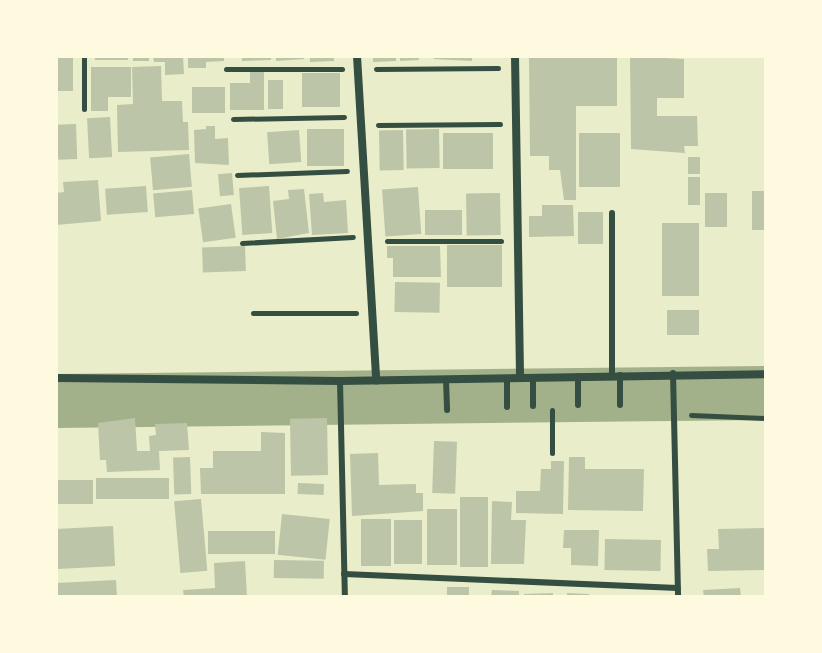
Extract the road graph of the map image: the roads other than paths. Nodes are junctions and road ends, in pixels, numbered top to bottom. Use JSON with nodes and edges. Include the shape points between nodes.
{"nodes":[{"id":1,"x":357,"y":56,"type":"edge"},
{"id":2,"x":515,"y":56,"type":"edge"},
{"id":3,"x":612,"y":213,"type":"dead end"},
{"id":4,"x":766,"y":374,"type":"edge"},
{"id":5,"x":578,"y":376,"type":"junction"},
{"id":6,"x":520,"y":377,"type":"junction"},
{"id":7,"x":674,"y":377,"type":"junction"},
{"id":8,"x":56,"y":378,"type":"edge"},
{"id":9,"x":618,"y":378,"type":"junction"},
{"id":10,"x":376,"y":380,"type":"junction"},
{"id":11,"x":533,"y":382,"type":"junction"},
{"id":12,"x":446,"y":383,"type":"junction"},
{"id":13,"x":507,"y":383,"type":"junction"},
{"id":14,"x":340,"y":386,"type":"junction"},
{"id":15,"x":578,"y":405,"type":"dead end"},
{"id":16,"x":620,"y":405,"type":"dead end"},
{"id":17,"x":533,"y":406,"type":"dead end"},
{"id":18,"x":507,"y":407,"type":"dead end"},
{"id":19,"x":447,"y":410,"type":"dead end"},
{"id":20,"x":344,"y":574,"type":"junction"},
{"id":21,"x":678,"y":588,"type":"junction"},
{"id":22,"x":345,"y":597,"type":"edge"},
{"id":23,"x":678,"y":597,"type":"edge"}],
"edges":[{"from":1,"to":10,"type":"street"},
{"from":2,"to":6,"type":"street"},
{"from":3,"to":9,"type":"lane"},
{"from":4,"to":7,"type":"street"},
{"from":5,"to":9,"type":"street"},
{"from":5,"to":11,"type":"street"},
{"from":5,"to":15,"type":"lane"},
{"from":6,"to":11,"type":"street"},
{"from":6,"to":13,"type":"street"},
{"from":7,"to":9,"type":"street"},
{"from":7,"to":21,"type":"lane"},
{"from":8,"to":14,"type":"street"},
{"from":9,"to":16,"type":"lane"},
{"from":10,"to":12,"type":"street"},
{"from":10,"to":14,"type":"street"},
{"from":11,"to":17,"type":"lane"},
{"from":12,"to":13,"type":"street"},
{"from":12,"to":19,"type":"lane"},
{"from":13,"to":18,"type":"lane"},
{"from":14,"to":20,"type":"lane"},
{"from":20,"to":21,"type":"lane"},
{"from":20,"to":22,"type":"lane"},
{"from":21,"to":23,"type":"lane"}]}
